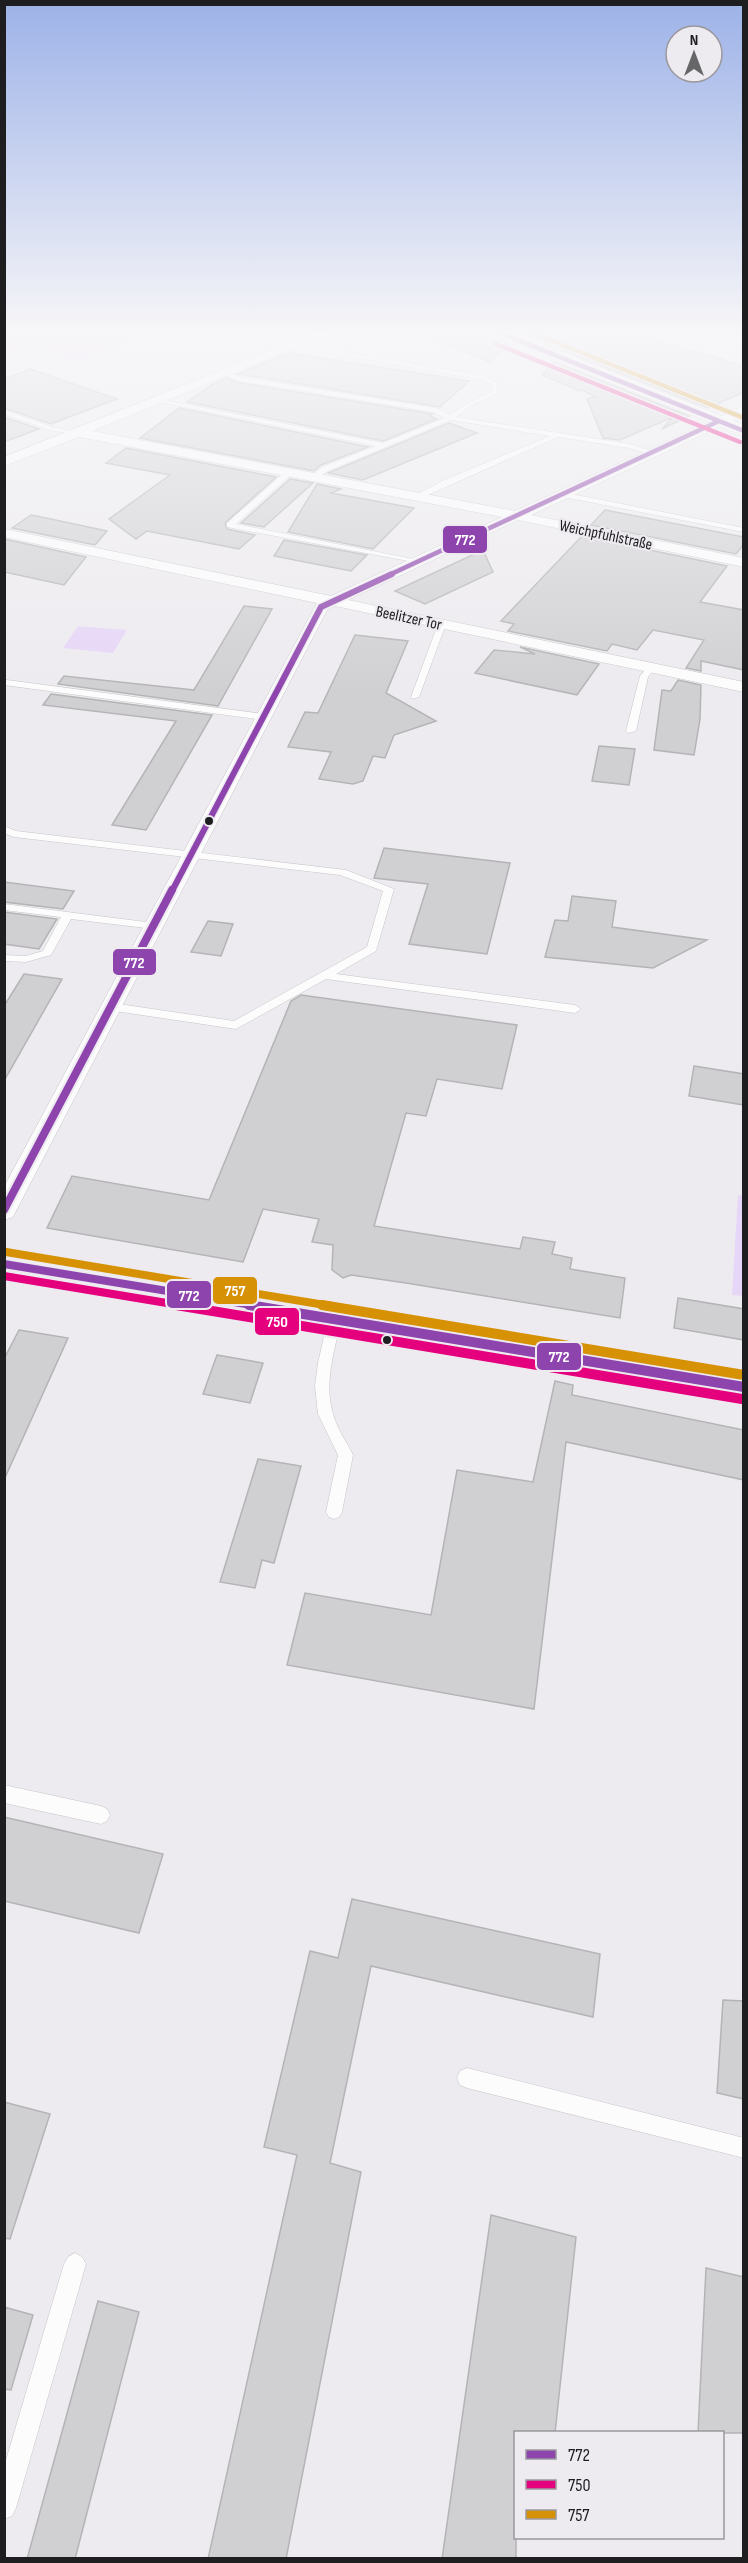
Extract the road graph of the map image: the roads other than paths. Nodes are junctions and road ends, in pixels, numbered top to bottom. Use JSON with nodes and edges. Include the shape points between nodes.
{"nodes":[{"id":1,"x":28,"y":453,"type":"edge"},
{"id":2,"x":185,"y":453,"type":"edge"},
{"id":3,"x":364,"y":453,"type":"edge"},
{"id":4,"x":516,"y":453,"type":"edge"},
{"id":5,"x":649,"y":453,"type":"edge"},
{"id":6,"x":6,"y":461,"type":"edge"},
{"id":7,"x":289,"y":472,"type":"junction"},
{"id":8,"x":315,"y":477,"type":"junction"},
{"id":9,"x":561,"y":494,"type":"junction"},
{"id":10,"x":421,"y":496,"type":"junction"},
{"id":11,"x":515,"y":515,"type":"junction"},
{"id":12,"x":744,"y":530,"type":"edge"},
{"id":13,"x":4,"y":533,"type":"edge"},
{"id":14,"x":419,"y":561,"type":"junction"},
{"id":15,"x":744,"y":563,"type":"edge"},
{"id":16,"x":333,"y":600,"type":"junction"},
{"id":17,"x":442,"y":624,"type":"junction"},
{"id":18,"x":652,"y":667,"type":"junction"},
{"id":19,"x":7,"y":683,"type":"dead end"},
{"id":20,"x":744,"y":687,"type":"edge"},
{"id":21,"x":415,"y":697,"type":"dead end"},
{"id":22,"x":264,"y":717,"type":"junction"},
{"id":23,"x":631,"y":731,"type":"dead end"},
{"id":24,"x":4,"y":829,"type":"edge"},
{"id":25,"x":192,"y":855,"type":"junction"},
{"id":26,"x":4,"y":907,"type":"edge"},
{"id":27,"x":68,"y":915,"type":"junction"},
{"id":28,"x":154,"y":926,"type":"junction"},
{"id":29,"x":4,"y":958,"type":"edge"},
{"id":30,"x":326,"y":976,"type":"junction"},
{"id":31,"x":112,"y":1007,"type":"junction"},
{"id":32,"x":575,"y":1009,"type":"dead end"},
{"id":33,"x":4,"y":1211,"type":"edge"},
{"id":34,"x":4,"y":1264,"type":"edge"},
{"id":35,"x":335,"y":1320,"type":"junction"},
{"id":36,"x":744,"y":1387,"type":"edge"},
{"id":37,"x":334,"y":1512,"type":"dead end"},
{"id":38,"x":4,"y":1794,"type":"edge"},
{"id":39,"x":101,"y":1815,"type":"dead end"},
{"id":40,"x":467,"y":2078,"type":"dead end"},
{"id":41,"x":744,"y":2148,"type":"edge"},
{"id":42,"x":75,"y":2264,"type":"dead end"},
{"id":43,"x":4,"y":2508,"type":"edge"}],
"edges":[{"from":1,"to":6,"type":"street"},
{"from":2,"to":7,"type":"street","name":"Weichpfuhlstraße"},
{"from":3,"to":8,"type":"lane"},
{"from":4,"to":10,"type":"lane"},
{"from":5,"to":9,"type":"street"},
{"from":7,"to":8,"type":"street","name":"Weichpfuhlstraße"},
{"from":7,"to":14,"type":"lane","via":[[230,525]]},
{"from":8,"to":10,"type":"street","name":"Weichpfuhlstraße"},
{"from":9,"to":11,"type":"street"},
{"from":9,"to":12,"type":"lane"},
{"from":10,"to":11,"type":"street","name":"Weichpfuhlstraße"},
{"from":11,"to":14,"type":"street"},
{"from":11,"to":15,"type":"street","name":"Weichpfuhlstraße"},
{"from":13,"to":16,"type":"street","name":"Beelitzer Tor"},
{"from":14,"to":16,"type":"street"},
{"from":16,"to":17,"type":"street","name":"Beelitzer Tor"},
{"from":16,"to":22,"type":"street","via":[[321,607]]},
{"from":17,"to":18,"type":"street","name":"Beelitzer Tor"},
{"from":17,"to":21,"type":"lane"},
{"from":18,"to":20,"type":"street","name":"Beelitzer Tor"},
{"from":18,"to":23,"type":"lane","via":[[644,676]]},
{"from":19,"to":22,"type":"lane"},
{"from":22,"to":25,"type":"street"},
{"from":24,"to":25,"type":"lane","via":[[14,834]]},
{"from":25,"to":28,"type":"street"},
{"from":25,"to":30,"type":"lane","via":[[342,872],[389,889],[372,949]]},
{"from":26,"to":27,"type":"lane"},
{"from":27,"to":28,"type":"lane"},
{"from":27,"to":29,"type":"lane","via":[[47,953],[26,959]]},
{"from":28,"to":31,"type":"street"},
{"from":30,"to":31,"type":"lane","via":[[236,1025]]},
{"from":30,"to":32,"type":"lane"},
{"from":31,"to":33,"type":"street"},
{"from":34,"to":35,"type":"street"},
{"from":35,"to":36,"type":"street"},
{"from":35,"to":37,"type":"lane","via":[[326,1355],[324,1408],[346,1455]]},
{"from":38,"to":39,"type":"lane"},
{"from":40,"to":41,"type":"lane"},
{"from":42,"to":43,"type":"lane"}]}
